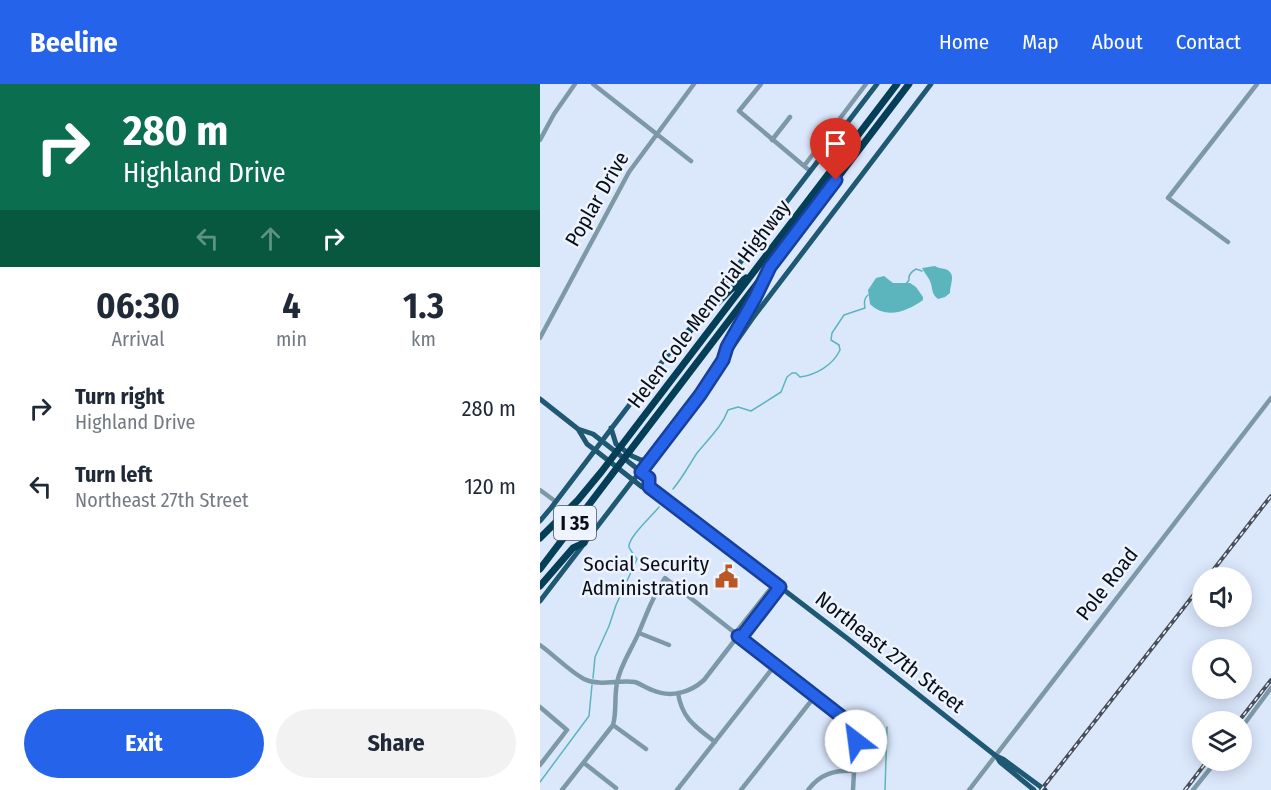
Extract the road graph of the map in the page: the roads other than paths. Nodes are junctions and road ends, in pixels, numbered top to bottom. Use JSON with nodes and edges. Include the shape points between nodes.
{"nodes":[{"id":1,"x":575,"y":84,"type":"edge"},
{"id":2,"x":593,"y":84,"type":"edge"},
{"id":3,"x":694,"y":84,"type":"edge"},
{"id":4,"x":761,"y":84,"type":"edge"},
{"id":5,"x":866,"y":84,"type":"edge"},
{"id":6,"x":876,"y":84,"type":"edge"},
{"id":7,"x":897,"y":84,"type":"edge"},
{"id":8,"x":909,"y":84,"type":"edge"},
{"id":9,"x":931,"y":84,"type":"edge"},
{"id":10,"x":1257,"y":84,"type":"edge"},
{"id":11,"x":790,"y":117,"type":"dead end"},
{"id":12,"x":656,"y":134,"type":"junction"},
{"id":13,"x":540,"y":140,"type":"edge"},
{"id":14,"x":772,"y":140,"type":"junction"},
{"id":15,"x":691,"y":161,"type":"dead end"},
{"id":16,"x":804,"y":166,"type":"junction"},
{"id":17,"x":810,"y":171,"type":"junction"},
{"id":18,"x":1228,"y":242,"type":"dead end"},
{"id":19,"x":770,"y":267,"type":"junction"},
{"id":20,"x":755,"y":271,"type":"junction"},
{"id":21,"x":684,"y":336,"type":"junction"},
{"id":22,"x":540,"y":338,"type":"edge"},
{"id":23,"x":723,"y":360,"type":"junction"},
{"id":24,"x":1271,"y":398,"type":"edge"},
{"id":25,"x":540,"y":399,"type":"edge"},
{"id":26,"x":611,"y":428,"type":"junction"},
{"id":27,"x":578,"y":429,"type":"junction"},
{"id":28,"x":602,"y":441,"type":"junction"},
{"id":29,"x":595,"y":450,"type":"junction"},
{"id":30,"x":652,"y":459,"type":"junction"},
{"id":31,"x":641,"y":472,"type":"junction"},
{"id":32,"x":633,"y":480,"type":"junction"},
{"id":33,"x":649,"y":487,"type":"junction"},
{"id":34,"x":540,"y":490,"type":"edge"},
{"id":35,"x":555,"y":501,"type":"junction"},
{"id":36,"x":540,"y":521,"type":"edge"},
{"id":37,"x":540,"y":538,"type":"edge"},
{"id":38,"x":584,"y":543,"type":"junction"},
{"id":39,"x":540,"y":569,"type":"edge"},
{"id":40,"x":778,"y":585,"type":"junction"},
{"id":41,"x":540,"y":586,"type":"edge"},
{"id":42,"x":540,"y":601,"type":"edge"},
{"id":43,"x":639,"y":633,"type":"junction"},
{"id":44,"x":738,"y":636,"type":"junction"},
{"id":45,"x":540,"y":645,"type":"edge"},
{"id":46,"x":669,"y":645,"type":"dead end"},
{"id":47,"x":775,"y":664,"type":"junction"},
{"id":48,"x":617,"y":682,"type":"junction"},
{"id":49,"x":1271,"y":688,"type":"edge"},
{"id":50,"x":678,"y":693,"type":"junction"},
{"id":51,"x":815,"y":696,"type":"junction"},
{"id":52,"x":540,"y":707,"type":"edge"},
{"id":53,"x":1252,"y":714,"type":"edge"},
{"id":54,"x":613,"y":725,"type":"junction"},
{"id":55,"x":715,"y":742,"type":"junction"},
{"id":56,"x":646,"y":749,"type":"dead end"},
{"id":57,"x":996,"y":756,"type":"junction"},
{"id":58,"x":584,"y":763,"type":"junction"},
{"id":59,"x":540,"y":765,"type":"edge"},
{"id":60,"x":854,"y":771,"type":"junction"},
{"id":61,"x":1208,"y":771,"type":"edge"},
{"id":62,"x":616,"y":788,"type":"dead end"},
{"id":63,"x":562,"y":790,"type":"edge"},
{"id":64,"x":677,"y":790,"type":"edge"},
{"id":65,"x":741,"y":790,"type":"edge"},
{"id":66,"x":808,"y":790,"type":"edge"},
{"id":67,"x":853,"y":790,"type":"edge"},
{"id":68,"x":969,"y":790,"type":"edge"},
{"id":69,"x":1034,"y":790,"type":"edge"},
{"id":70,"x":1045,"y":790,"type":"edge"},
{"id":71,"x":1193,"y":790,"type":"edge"}],
"edges":[{"from":1,"to":13,"type":"street"},
{"from":2,"to":12,"type":"street"},
{"from":3,"to":12,"type":"street","name":"Poplar Drive"},
{"from":4,"to":14,"type":"street","via":[[740,111]]},
{"from":5,"to":16,"type":"street"},
{"from":6,"to":17,"type":"main road"},
{"from":7,"to":20,"type":"highway","name":"Helen Cole Memorial Highway","number":"I 35"},
{"from":8,"to":19,"type":"highway","name":"Helen Cole Memorial Highway","number":"I 35"},
{"from":9,"to":23,"type":"main road"},
{"from":10,"to":18,"type":"street","via":[[1168,198]]},
{"from":11,"to":14,"type":"street"},
{"from":12,"to":15,"type":"street"},
{"from":12,"to":22,"type":"street","name":"Poplar Drive","via":[[622,183]]},
{"from":14,"to":16,"type":"street"},
{"from":16,"to":17,"type":"street"},
{"from":17,"to":21,"type":"main road"},
{"from":19,"to":23,"type":"highway"},
{"from":19,"to":39,"type":"highway","name":"Helen Cole Memorial Highway","number":"I 35"},
{"from":20,"to":21,"type":"highway"},
{"from":20,"to":37,"type":"highway","name":"Helen Cole Memorial Highway","number":"I 35","via":[[602,471]]},
{"from":21,"to":26,"type":"main road"},
{"from":23,"to":30,"type":"main road"},
{"from":24,"to":57,"type":"street","name":"Pole Road"},
{"from":25,"to":27,"type":"main road"},
{"from":26,"to":28,"type":"main road"},
{"from":26,"to":30,"type":"main road","via":[[615,441],[632,456]]},
{"from":27,"to":28,"type":"main road"},
{"from":27,"to":29,"type":"main road","name":"Northeast 27th Street"},
{"from":28,"to":29,"type":"main road"},
{"from":28,"to":31,"type":"main road"},
{"from":29,"to":32,"type":"main road","name":"Northeast 27th Street"},
{"from":29,"to":35,"type":"main road"},
{"from":30,"to":31,"type":"main road"},
{"from":31,"to":32,"type":"main road"},
{"from":31,"to":33,"type":"main road","name":"Northeast 27th Street","via":[[649,478]]},
{"from":32,"to":33,"type":"main road","name":"Northeast 27th Street"},
{"from":32,"to":38,"type":"main road"},
{"from":33,"to":40,"type":"main road","name":"Northeast 27th Street"},
{"from":34,"to":35,"type":"street"},
{"from":35,"to":36,"type":"main road"},
{"from":38,"to":41,"type":"highway","via":[[573,548]]},
{"from":38,"to":42,"type":"main road"},
{"from":40,"to":44,"type":"street","via":[[737,631]]},
{"from":40,"to":57,"type":"main road","name":"Northeast 27th Street"},
{"from":43,"to":44,"type":"street","via":[[652,598],[665,578]]},
{"from":43,"to":46,"type":"street"},
{"from":43,"to":48,"type":"street"},
{"from":44,"to":47,"type":"street"},
{"from":44,"to":50,"type":"street","via":[[700,683]]},
{"from":45,"to":48,"type":"street","via":[[584,678]]},
{"from":47,"to":51,"type":"street"},
{"from":47,"to":55,"type":"street"},
{"from":48,"to":50,"type":"street","via":[[636,682],[658,692]]},
{"from":48,"to":54,"type":"street"},
{"from":49,"to":53,"type":"street"},
{"from":50,"to":55,"type":"street","via":[[686,716]]},
{"from":51,"to":60,"type":"street","via":[[855,728]]},
{"from":51,"to":65,"type":"street"},
{"from":52,"to":59,"type":"street","via":[[567,730]]},
{"from":54,"to":56,"type":"street"},
{"from":54,"to":58,"type":"street"},
{"from":55,"to":64,"type":"street"},
{"from":57,"to":68,"type":"street","name":"Pole Road"},
{"from":57,"to":69,"type":"main road","name":"Northeast 27th Street"},
{"from":57,"to":70,"type":"main road","name":"Northeast 27th Street"},
{"from":58,"to":62,"type":"street"},
{"from":58,"to":63,"type":"street"},
{"from":60,"to":66,"type":"street","via":[[829,773]]},
{"from":60,"to":67,"type":"street"},
{"from":61,"to":71,"type":"street"}]}
